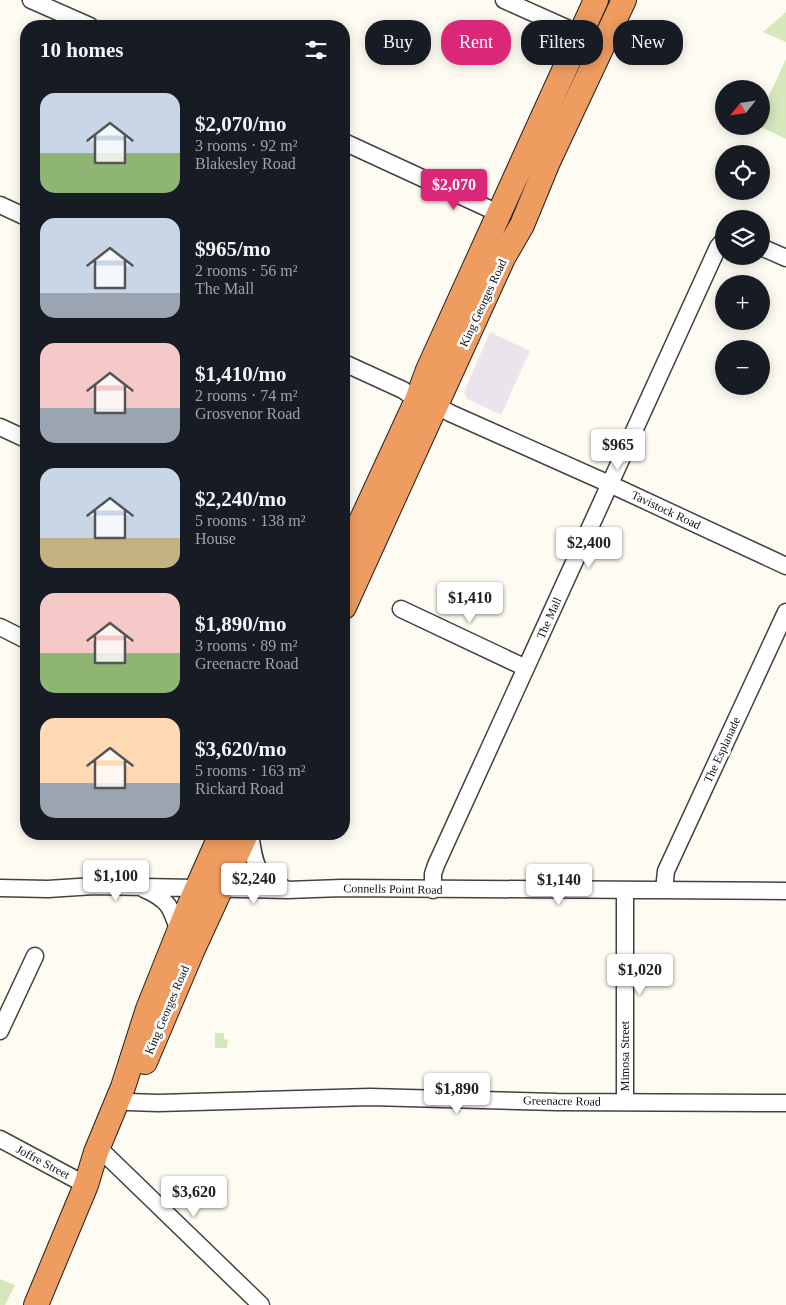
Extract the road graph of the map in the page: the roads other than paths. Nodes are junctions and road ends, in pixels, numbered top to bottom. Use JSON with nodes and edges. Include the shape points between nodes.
{"nodes":[{"id":1,"x":32,"y":0,"type":"edge"},
{"id":2,"x":504,"y":0,"type":"edge"},
{"id":3,"x":596,"y":0,"type":"edge"},
{"id":4,"x":624,"y":0,"type":"edge"},
{"id":5,"x":77,"y":20,"type":"edge"},
{"id":6,"x":549,"y":20,"type":"edge"},
{"id":7,"x":587,"y":20,"type":"edge"},
{"id":8,"x":566,"y":65,"type":"edge"},
{"id":9,"x":350,"y":145,"type":"edge"},
{"id":10,"x":548,"y":162,"type":"junction"},
{"id":11,"x":0,"y":205,"type":"edge"},
{"id":12,"x":498,"y":213,"type":"junction"},
{"id":13,"x":20,"y":214,"type":"edge"},
{"id":14,"x":770,"y":251,"type":"edge"},
{"id":15,"x":715,"y":254,"type":"edge"},
{"id":16,"x":503,"y":258,"type":"junction"},
{"id":17,"x":786,"y":258,"type":"edge"},
{"id":18,"x":350,"y":365,"type":"edge"},
{"id":19,"x":426,"y":402,"type":"junction"},
{"id":20,"x":0,"y":427,"type":"edge"},
{"id":21,"x":20,"y":436,"type":"edge"},
{"id":22,"x":610,"y":484,"type":"junction"},
{"id":23,"x":350,"y":547,"type":"edge"},
{"id":24,"x":786,"y":566,"type":"edge"},
{"id":25,"x":350,"y":592,"type":"edge"},
{"id":26,"x":400,"y":609,"type":"dead end"},
{"id":27,"x":786,"y":612,"type":"edge"},
{"id":28,"x":1,"y":628,"type":"edge"},
{"id":29,"x":20,"y":637,"type":"edge"},
{"id":30,"x":526,"y":668,"type":"junction"},
{"id":31,"x":218,"y":840,"type":"edge"},
{"id":32,"x":243,"y":840,"type":"edge"},
{"id":33,"x":251,"y":840,"type":"edge"},
{"id":34,"x":140,"y":887,"type":"junction"},
{"id":35,"x":0,"y":888,"type":"edge"},
{"id":36,"x":197,"y":888,"type":"junction"},
{"id":37,"x":221,"y":889,"type":"junction"},
{"id":38,"x":287,"y":890,"type":"junction"},
{"id":39,"x":433,"y":890,"type":"junction"},
{"id":40,"x":625,"y":890,"type":"junction"},
{"id":41,"x":664,"y":890,"type":"junction"},
{"id":42,"x":786,"y":891,"type":"edge"},
{"id":43,"x":179,"y":932,"type":"junction"},
{"id":44,"x":35,"y":956,"type":"dead end"},
{"id":45,"x":0,"y":1031,"type":"edge"},
{"id":46,"x":128,"y":1102,"type":"junction"},
{"id":47,"x":625,"y":1102,"type":"junction"},
{"id":48,"x":786,"y":1103,"type":"edge"},
{"id":49,"x":0,"y":1139,"type":"edge"},
{"id":50,"x":105,"y":1154,"type":"junction"},
{"id":51,"x":86,"y":1185,"type":"junction"},
{"id":52,"x":36,"y":1305,"type":"edge"},
{"id":53,"x":261,"y":1305,"type":"edge"}],
"edges":[{"from":1,"to":5,"type":"street"},
{"from":2,"to":6,"type":"street"},
{"from":3,"to":7,"type":"highway","name":"King Georges Road"},
{"from":4,"to":10,"type":"highway","name":"King Georges Road"},
{"from":8,"to":12,"type":"highway","name":"King Georges Road"},
{"from":9,"to":12,"type":"street"},
{"from":10,"to":12,"type":"highway","via":[[532,173],[517,204],[507,212]]},
{"from":10,"to":16,"type":"highway","name":"King Georges Road","via":[[522,225]]},
{"from":11,"to":13,"type":"street"},
{"from":12,"to":16,"type":"highway","via":[[503,222]]},
{"from":12,"to":19,"type":"highway","name":"King Georges Road","via":[[428,370]]},
{"from":14,"to":17,"type":"street"},
{"from":15,"to":22,"type":"street","name":"The Mall"},
{"from":16,"to":19,"type":"highway","name":"King Georges Road"},
{"from":18,"to":19,"type":"street","name":"Tavistock Road"},
{"from":19,"to":22,"type":"street","name":"Tavistock Road"},
{"from":19,"to":23,"type":"highway","name":"King Georges Road"},
{"from":19,"to":25,"type":"highway","name":"King Georges Road"},
{"from":20,"to":21,"type":"street"},
{"from":22,"to":24,"type":"street","name":"Tavistock Road"},
{"from":22,"to":30,"type":"street","name":"The Mall"},
{"from":26,"to":30,"type":"street"},
{"from":27,"to":41,"type":"street","name":"The Esplanade","via":[[666,871]]},
{"from":28,"to":29,"type":"street"},
{"from":30,"to":39,"type":"street","name":"The Mall","via":[[436,865]]},
{"from":31,"to":36,"type":"highway","name":"King Georges Road"},
{"from":32,"to":37,"type":"highway","name":"King Georges Road"},
{"from":33,"to":38,"type":"street","via":[[254,859],[261,873]]},
{"from":34,"to":35,"type":"street","name":"Connells Point Road"},
{"from":34,"to":36,"type":"street","name":"Connells Point Road"},
{"from":34,"to":43,"type":"street","via":[[158,895],[170,906]]},
{"from":36,"to":37,"type":"street","name":"Connells Point Road"},
{"from":36,"to":43,"type":"highway","name":"King Georges Road"},
{"from":37,"to":38,"type":"street","name":"Connells Point Road"},
{"from":37,"to":46,"type":"highway","name":"King Georges Road"},
{"from":38,"to":39,"type":"street","name":"Connells Point Road"},
{"from":39,"to":40,"type":"street","name":"Connells Point Road"},
{"from":40,"to":41,"type":"street","name":"Connells Point Road"},
{"from":40,"to":47,"type":"street","name":"Mimosa Street"},
{"from":41,"to":42,"type":"street","name":"Connells Point Road"},
{"from":43,"to":51,"type":"highway","name":"King Georges Road","via":[[148,1008],[123,1087]]},
{"from":44,"to":45,"type":"street"},
{"from":46,"to":47,"type":"street","name":"Greenacre Road","via":[[370,1097]]},
{"from":46,"to":50,"type":"highway","name":"King Georges Road"},
{"from":47,"to":48,"type":"street","name":"Greenacre Road"},
{"from":49,"to":51,"type":"street","name":"Joffre Street"},
{"from":50,"to":51,"type":"highway","name":"King Georges Road"},
{"from":50,"to":53,"type":"street"},
{"from":51,"to":52,"type":"highway","name":"King Georges Road"}]}
